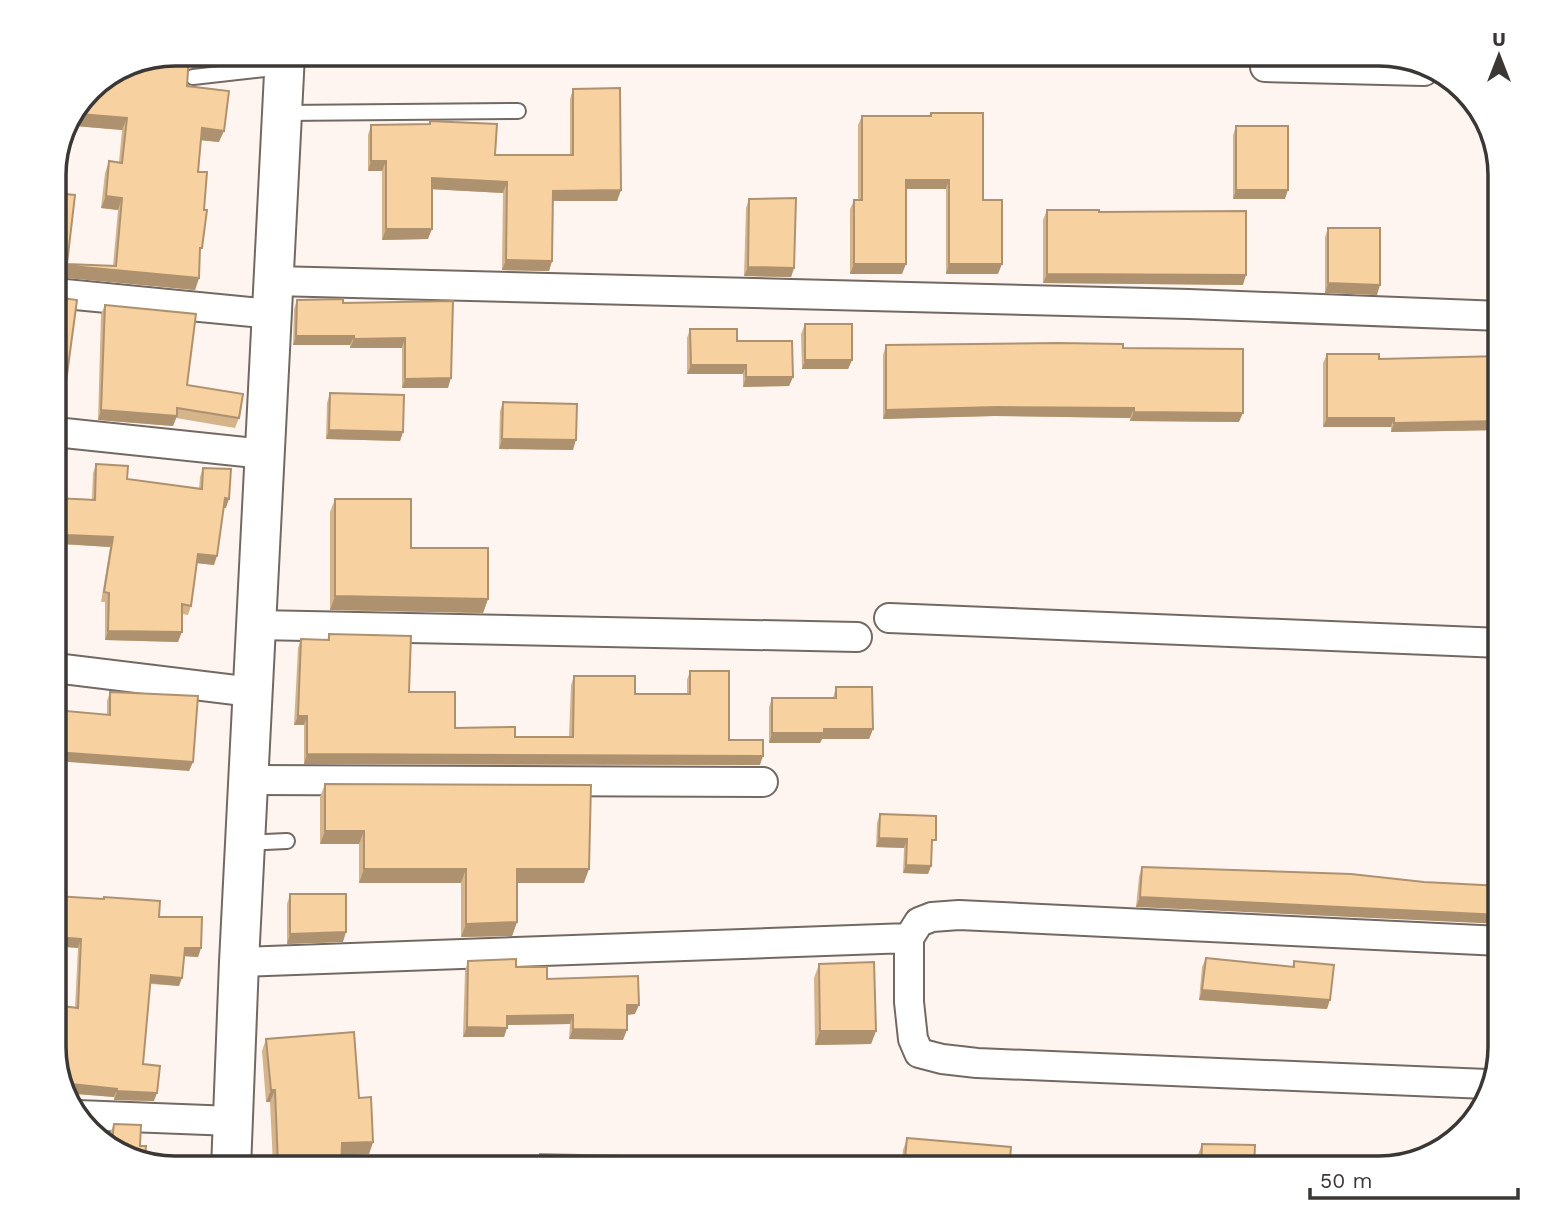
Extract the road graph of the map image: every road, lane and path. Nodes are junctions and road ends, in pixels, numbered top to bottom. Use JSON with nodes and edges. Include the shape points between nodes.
{"nodes":[{"id":1,"x":254,"y":66,"type":"edge"},
{"id":2,"x":285,"y":66,"type":"edge"},
{"id":3,"x":1265,"y":67,"type":"dead end"},
{"id":4,"x":1409,"y":71,"type":"edge"},
{"id":5,"x":193,"y":76,"type":"dead end"},
{"id":6,"x":518,"y":111,"type":"dead end"},
{"id":7,"x":282,"y":113,"type":"junction"},
{"id":8,"x":67,"y":293,"type":"edge"},
{"id":9,"x":273,"y":297,"type":"junction"},
{"id":10,"x":1488,"y":316,"type":"edge"},
{"id":11,"x":67,"y":433,"type":"edge"},
{"id":12,"x":264,"y":454,"type":"junction"},
{"id":13,"x":889,"y":618,"type":"dead end"},
{"id":14,"x":256,"y":625,"type":"junction"},
{"id":15,"x":857,"y":638,"type":"dead end"},
{"id":16,"x":1488,"y":642,"type":"edge"},
{"id":17,"x":67,"y":669,"type":"edge"},
{"id":18,"x":252,"y":692,"type":"junction"},
{"id":19,"x":248,"y":780,"type":"junction"},
{"id":20,"x":763,"y":782,"type":"dead end"},
{"id":21,"x":288,"y":841,"type":"dead end"},
{"id":22,"x":245,"y":843,"type":"junction"},
{"id":23,"x":909,"y":938,"type":"junction"},
{"id":24,"x":1488,"y":941,"type":"edge"},
{"id":25,"x":239,"y":962,"type":"junction"},
{"id":26,"x":1483,"y":1084,"type":"edge"},
{"id":27,"x":90,"y":1116,"type":"edge"},
{"id":28,"x":233,"y":1121,"type":"junction"},
{"id":29,"x":232,"y":1156,"type":"edge"}],
"edges":[{"from":1,"to":5,"type":"lane"},
{"from":2,"to":7,"type":"street"},
{"from":3,"to":4,"type":"street"},
{"from":6,"to":7,"type":"lane"},
{"from":7,"to":9,"type":"street"},
{"from":8,"to":9,"type":"street"},
{"from":9,"to":10,"type":"street","via":[[1147,303]]},
{"from":9,"to":12,"type":"street"},
{"from":11,"to":12,"type":"street"},
{"from":12,"to":14,"type":"street"},
{"from":13,"to":16,"type":"street"},
{"from":14,"to":15,"type":"street"},
{"from":14,"to":18,"type":"street"},
{"from":17,"to":18,"type":"street"},
{"from":18,"to":19,"type":"street"},
{"from":19,"to":20,"type":"street"},
{"from":19,"to":22,"type":"street"},
{"from":21,"to":22,"type":"lane"},
{"from":22,"to":25,"type":"street"},
{"from":23,"to":24,"type":"street","via":[[919,922],[959,915]]},
{"from":23,"to":25,"type":"street"},
{"from":23,"to":26,"type":"street","via":[[913,1039],[919,1053],[942,1059]]},
{"from":25,"to":28,"type":"street"},
{"from":27,"to":28,"type":"street"},
{"from":28,"to":29,"type":"street"}]}
